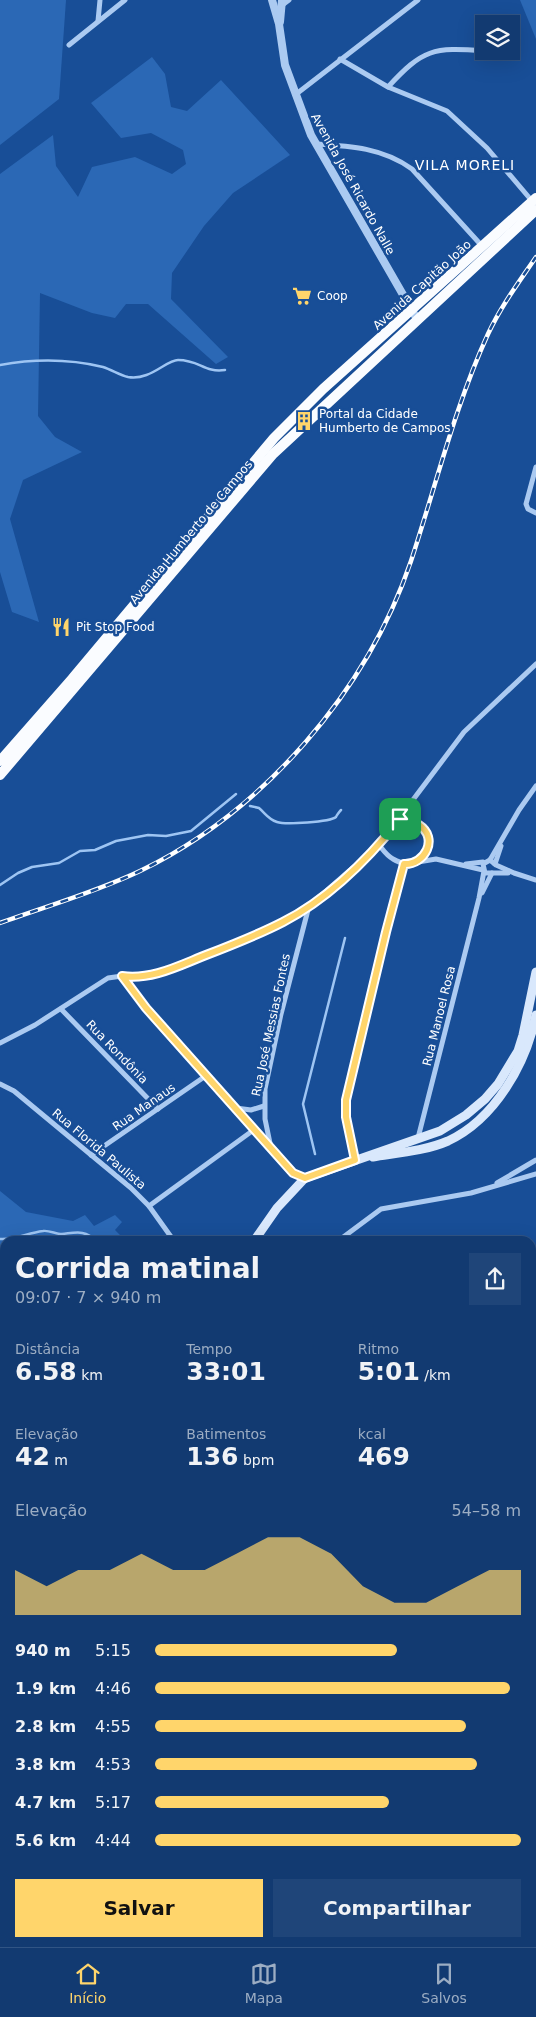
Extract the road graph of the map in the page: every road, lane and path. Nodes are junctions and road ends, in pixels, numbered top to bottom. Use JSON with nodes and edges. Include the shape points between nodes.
{"nodes":[{"id":1,"x":100,"y":0,"type":"edge"},
{"id":2,"x":125,"y":0,"type":"edge"},
{"id":3,"x":272,"y":0,"type":"edge"},
{"id":4,"x":418,"y":0,"type":"edge"},
{"id":5,"x":284,"y":2,"type":"edge"},
{"id":6,"x":273,"y":9,"type":"junction"},
{"id":7,"x":98,"y":21,"type":"junction"},
{"id":8,"x":279,"y":24,"type":"junction"},
{"id":9,"x":69,"y":45,"type":"dead end"},
{"id":10,"x":475,"y":50,"type":"edge"},
{"id":11,"x":340,"y":59,"type":"junction"},
{"id":12,"x":388,"y":87,"type":"junction"},
{"id":13,"x":295,"y":96,"type":"junction"},
{"id":14,"x":316,"y":144,"type":"junction"},
{"id":15,"x":535,"y":203,"type":"edge"},
{"id":16,"x":483,"y":247,"type":"junction"},
{"id":17,"x":415,"y":315,"type":"junction"},
{"id":18,"x":323,"y":389,"type":"joint"},
{"id":19,"x":328,"y":401,"type":"joint"},
{"id":20,"x":536,"y":467,"type":"edge"},
{"id":21,"x":536,"y":513,"type":"edge"},
{"id":22,"x":134,"y":612,"type":"junction"},
{"id":23,"x":536,"y":664,"type":"edge"},
{"id":24,"x":0,"y":761,"type":"edge"},
{"id":25,"x":0,"y":775,"type":"edge"},
{"id":26,"x":536,"y":786,"type":"edge"},
{"id":27,"x":400,"y":819,"type":"junction"},
{"id":28,"x":379,"y":845,"type":"junction"},
{"id":29,"x":429,"y":845,"type":"junction"},
{"id":30,"x":436,"y":859,"type":"junction"},
{"id":31,"x":416,"y":862,"type":"junction"},
{"id":32,"x":483,"y":862,"type":"junction"},
{"id":33,"x":494,"y":863,"type":"junction"},
{"id":34,"x":404,"y":864,"type":"junction"},
{"id":35,"x":463,"y":864,"type":"junction"},
{"id":36,"x":483,"y":871,"type":"junction"},
{"id":37,"x":492,"y":872,"type":"junction"},
{"id":38,"x":514,"y":873,"type":"junction"},
{"id":39,"x":536,"y":880,"type":"edge"},
{"id":40,"x":479,"y":898,"type":"junction"},
{"id":41,"x":309,"y":906,"type":"junction"},
{"id":42,"x":536,"y":972,"type":"edge"},
{"id":43,"x":122,"y":976,"type":"junction"},
{"id":44,"x":61,"y":1009,"type":"junction"},
{"id":45,"x":536,"y":1015,"type":"edge"},
{"id":46,"x":530,"y":1036,"type":"edge"},
{"id":47,"x":0,"y":1043,"type":"edge"},
{"id":48,"x":207,"y":1075,"type":"junction"},
{"id":49,"x":0,"y":1084,"type":"edge"},
{"id":50,"x":264,"y":1106,"type":"junction"},
{"id":51,"x":236,"y":1108,"type":"junction"},
{"id":52,"x":158,"y":1109,"type":"junction"},
{"id":53,"x":255,"y":1129,"type":"junction"},
{"id":54,"x":418,"y":1139,"type":"junction"},
{"id":55,"x":271,"y":1148,"type":"junction"},
{"id":56,"x":91,"y":1155,"type":"junction"},
{"id":57,"x":355,"y":1160,"type":"junction"},
{"id":58,"x":536,"y":1160,"type":"edge"},
{"id":59,"x":536,"y":1174,"type":"edge"},
{"id":60,"x":305,"y":1178,"type":"junction"},
{"id":61,"x":493,"y":1186,"type":"junction"},
{"id":62,"x":149,"y":1206,"type":"junction"},
{"id":63,"x":170,"y":1236,"type":"edge"},
{"id":64,"x":257,"y":1236,"type":"edge"},
{"id":65,"x":345,"y":1236,"type":"edge"}],
"edges":[{"from":1,"to":7,"type":"street"},
{"from":2,"to":7,"type":"street"},
{"from":3,"to":6,"type":"street","name":"Avenida José Ricardo Nalle"},
{"from":4,"to":11,"type":"street"},
{"from":5,"to":6,"type":"street"},
{"from":5,"to":8,"type":"street","name":"Avenida José Ricardo Nalle"},
{"from":6,"to":8,"type":"street","name":"Avenida José Ricardo Nalle"},
{"from":7,"to":9,"type":"street"},
{"from":8,"to":13,"type":"street","name":"Avenida José Ricardo Nalle","via":[[285,65]]},
{"from":10,"to":12,"type":"street","via":[[437,50],[409,65]]},
{"from":11,"to":12,"type":"street"},
{"from":11,"to":13,"type":"street"},
{"from":12,"to":15,"type":"street","via":[[438,107],[459,120]]},
{"from":13,"to":14,"type":"street","name":"Avenida José Ricardo Nalle"},
{"from":14,"to":16,"type":"street","via":[[368,150],[402,162]]},
{"from":14,"to":17,"type":"street","name":"Avenida José Ricardo Nalle"},
{"from":15,"to":16,"type":"highway","name":"Avenida Capitão João"},
{"from":15,"to":17,"type":"highway","name":"Avenida Capitão João"},
{"from":16,"to":17,"type":"highway","name":"Avenida Capitão João"},
{"from":17,"to":18,"type":"highway","name":"Avenida Capitão João"},
{"from":17,"to":19,"type":"highway","name":"Avenida Capitão João"},
{"from":18,"to":22,"type":"highway","name":"Avenida Humberto de Campos","via":[[274,438]]},
{"from":19,"to":22,"type":"highway","name":"Avenida Humberto de Campos","via":[[273,454]]},
{"from":20,"to":21,"type":"street","via":[[526,504]]},
{"from":22,"to":24,"type":"highway","name":"Avenida Humberto de Campos"},
{"from":22,"to":25,"type":"highway","name":"Avenida Humberto de Campos"},
{"from":23,"to":27,"type":"street","via":[[464,732]]},
{"from":26,"to":33,"type":"street","via":[[505,834]]},
{"from":27,"to":28,"type":"street"},
{"from":27,"to":29,"type":"street","via":[[421,826]]},
{"from":28,"to":34,"type":"street","via":[[393,859]]},
{"from":28,"to":41,"type":"street"},
{"from":29,"to":30,"type":"street"},
{"from":29,"to":31,"type":"street"},
{"from":30,"to":31,"type":"street"},
{"from":30,"to":35,"type":"street"},
{"from":31,"to":34,"type":"street"},
{"from":32,"to":33,"type":"street"},
{"from":32,"to":35,"type":"street"},
{"from":32,"to":36,"type":"street","name":"Rua Manoel Rosa"},
{"from":33,"to":37,"type":"street","name":"Rua Manoel Rosa"},
{"from":33,"to":38,"type":"street"},
{"from":34,"to":57,"type":"street","via":[[346,1100],[346,1117]]},
{"from":35,"to":36,"type":"street"},
{"from":36,"to":37,"type":"street"},
{"from":36,"to":40,"type":"street","name":"Rua Manoel Rosa"},
{"from":37,"to":38,"type":"street"},
{"from":37,"to":40,"type":"street","name":"Rua Manoel Rosa"},
{"from":38,"to":39,"type":"street"},
{"from":40,"to":54,"type":"street","name":"Rua Manoel Rosa"},
{"from":41,"to":43,"type":"street","via":[[251,937],[170,970],[142,978]]},
{"from":41,"to":50,"type":"street","name":"Rua José Messias Fontes","via":[[281,1014]]},
{"from":42,"to":46,"type":"main road"},
{"from":43,"to":44,"type":"street","via":[[108,978]]},
{"from":43,"to":48,"type":"street","via":[[146,1008]]},
{"from":44,"to":47,"type":"street"},
{"from":44,"to":52,"type":"street","name":"Rua Rondônia"},
{"from":45,"to":46,"type":"main road"},
{"from":46,"to":54,"type":"main road","via":[[485,1099],[456,1122]]},
{"from":46,"to":57,"type":"main road","via":[[520,1067],[510,1082],[491,1106],[464,1130],[426,1149]]},
{"from":48,"to":51,"type":"street"},
{"from":48,"to":52,"type":"street","name":"Rua Manaus"},
{"from":49,"to":56,"type":"street","name":"Rua Florida Paulista","via":[[14,1091]]},
{"from":50,"to":51,"type":"street","via":[[251,1110]]},
{"from":50,"to":55,"type":"street","name":"Rua José Messias Fontes"},
{"from":51,"to":53,"type":"street"},
{"from":52,"to":56,"type":"street","name":"Rua Manaus"},
{"from":53,"to":55,"type":"street"},
{"from":53,"to":62,"type":"street"},
{"from":54,"to":57,"type":"main road"},
{"from":55,"to":60,"type":"street","via":[[293,1173]]},
{"from":56,"to":62,"type":"street","name":"Rua Florida Paulista"},
{"from":57,"to":60,"type":"main road"},
{"from":58,"to":61,"type":"street"},
{"from":59,"to":61,"type":"street"},
{"from":60,"to":64,"type":"main road","via":[[277,1208]]},
{"from":61,"to":65,"type":"street","via":[[458,1196],[381,1209]]},
{"from":62,"to":63,"type":"street","name":"Rua Florida Paulista"}]}
